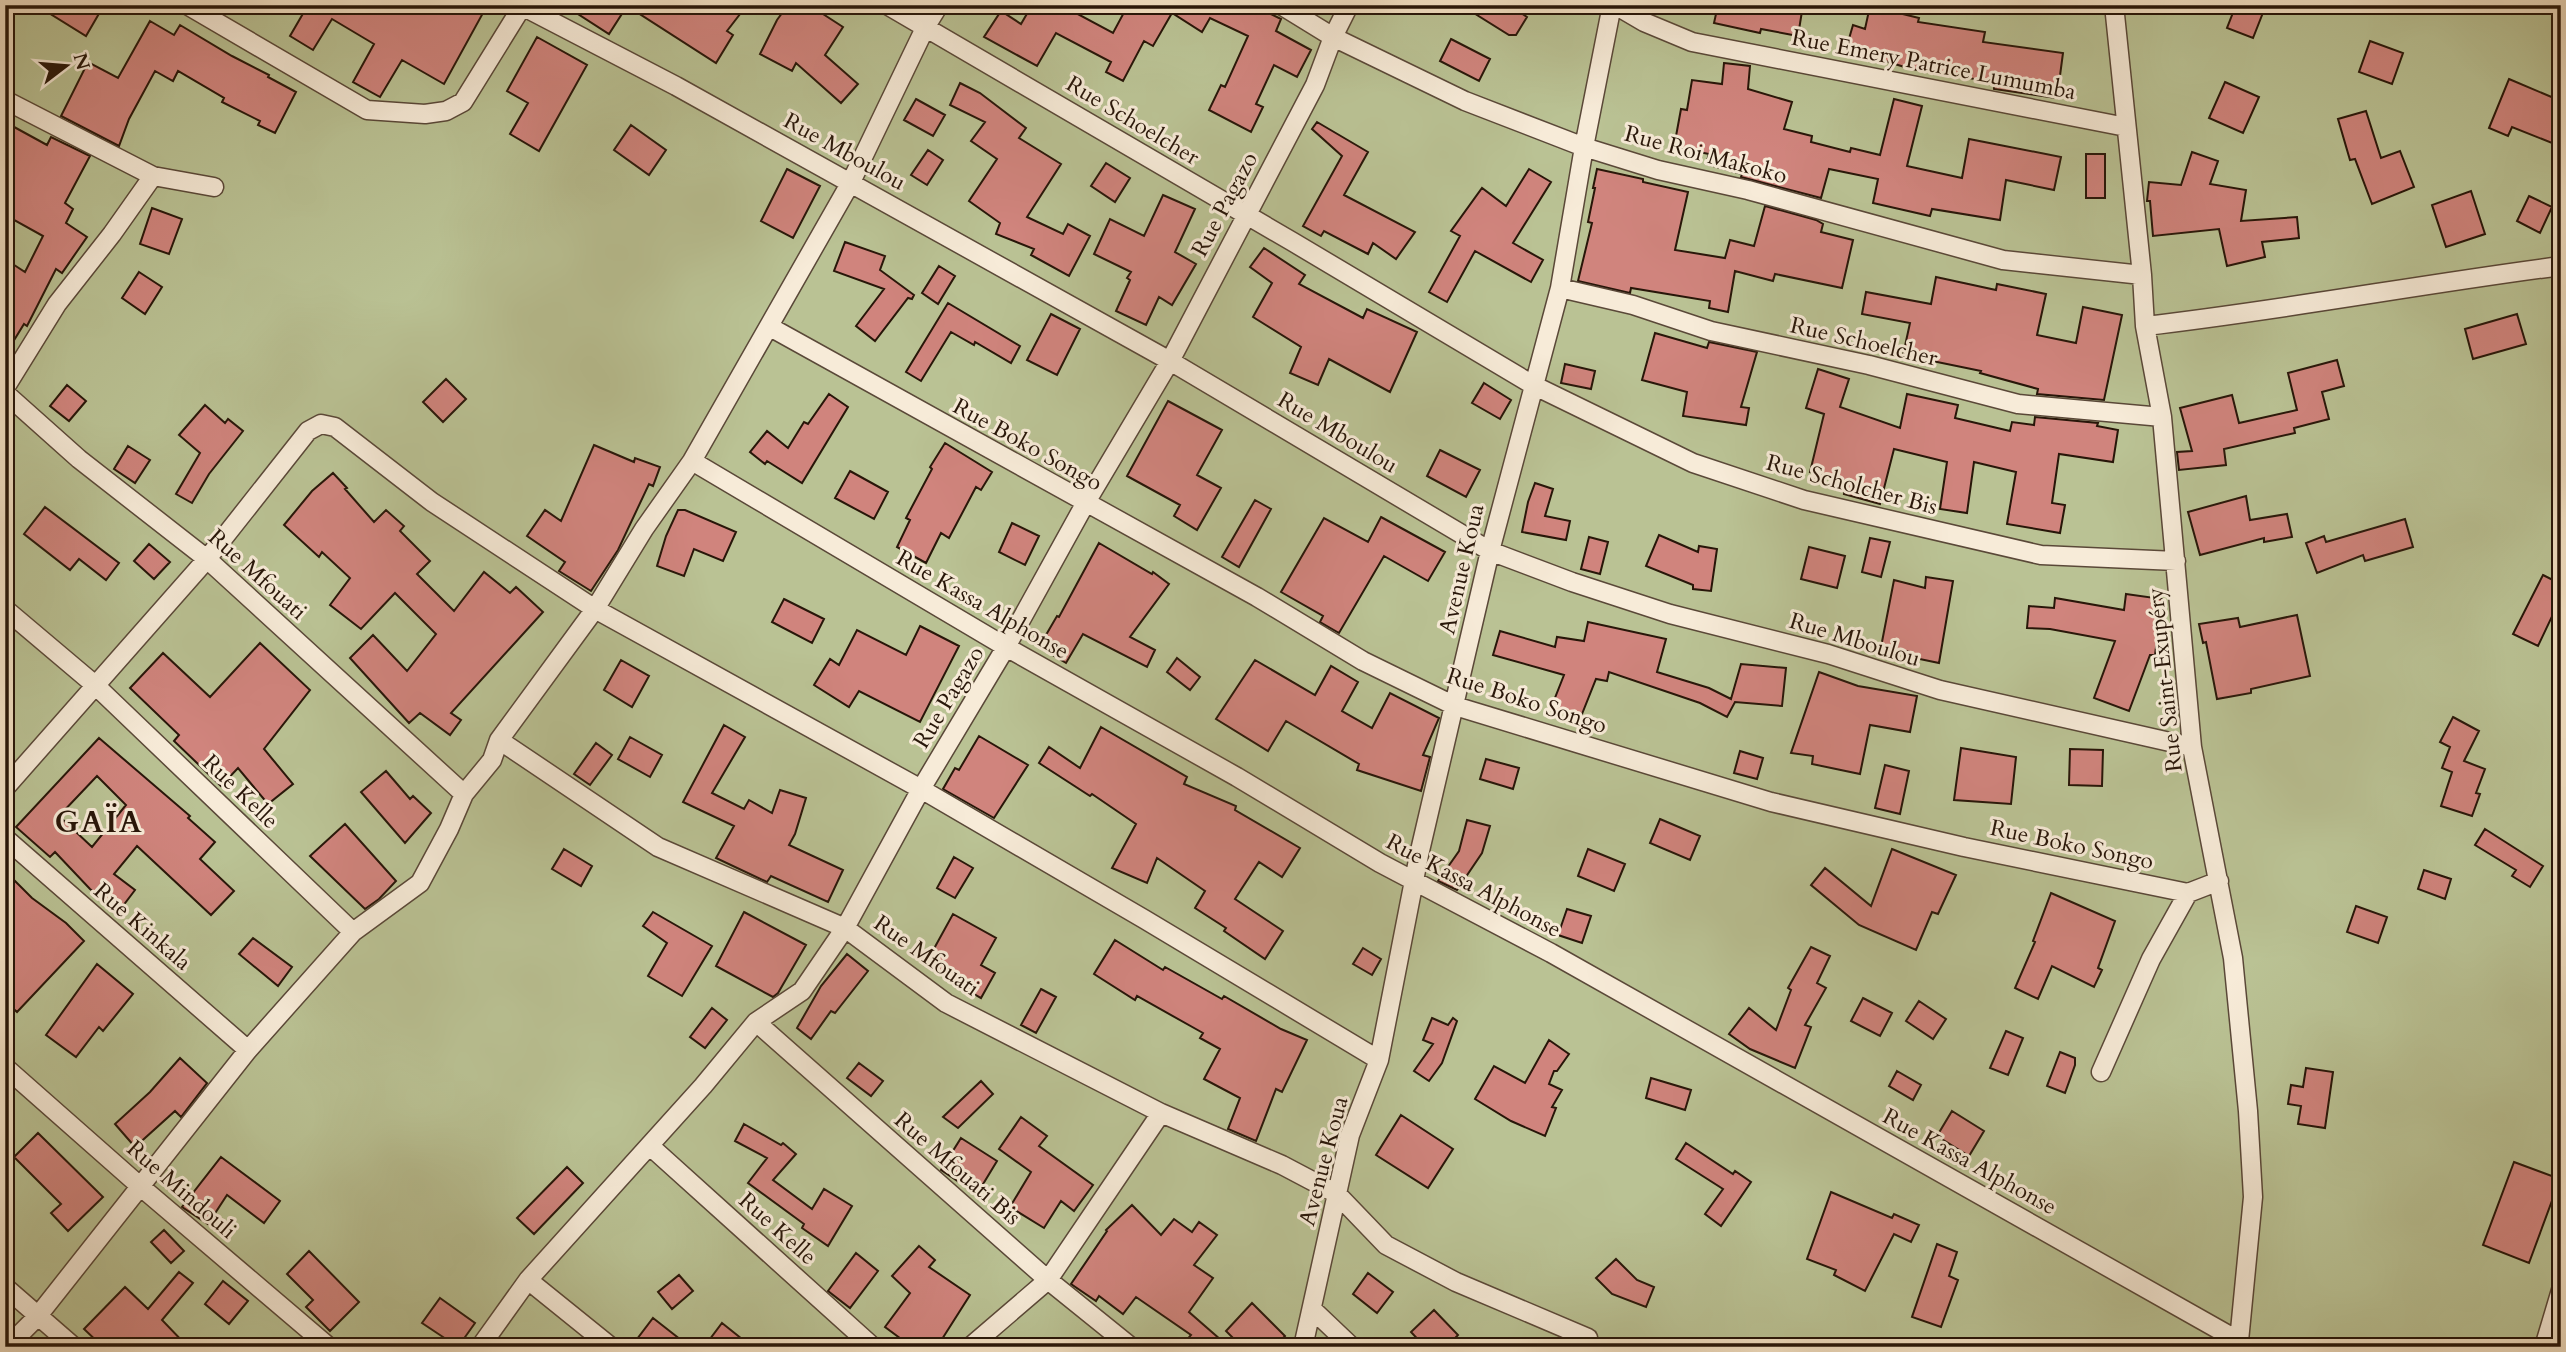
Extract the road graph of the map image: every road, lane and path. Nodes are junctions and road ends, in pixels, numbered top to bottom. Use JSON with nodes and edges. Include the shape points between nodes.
{"nodes":[{"id":1,"x":187,"y":5,"type":"edge"},
{"id":2,"x":887,"y":5,"type":"edge"},
{"id":3,"x":939,"y":5,"type":"edge"},
{"id":4,"x":1282,"y":5,"type":"edge"},
{"id":5,"x":1349,"y":5,"type":"edge"},
{"id":6,"x":1614,"y":5,"type":"edge"},
{"id":7,"x":2114,"y":5,"type":"edge"},
{"id":8,"x":522,"y":6,"type":"edge"},
{"id":9,"x":926,"y":26,"type":"junction"},
{"id":10,"x":1332,"y":37,"type":"junction"},
{"id":11,"x":5,"y":100,"type":"edge"},
{"id":12,"x":2126,"y":127,"type":"junction"},
{"id":13,"x":1584,"y":147,"type":"junction"},
{"id":14,"x":153,"y":176,"type":"junction"},
{"id":15,"x":852,"y":182,"type":"junction"},
{"id":16,"x":214,"y":187,"type":"dead end"},
{"id":17,"x":1245,"y":216,"type":"junction"},
{"id":18,"x":2561,"y":266,"type":"edge"},
{"id":19,"x":2142,"y":275,"type":"junction"},
{"id":20,"x":1560,"y":288,"type":"junction"},
{"id":21,"x":2145,"y":326,"type":"junction"},
{"id":22,"x":770,"y":327,"type":"junction"},
{"id":23,"x":1170,"y":361,"type":"junction"},
{"id":24,"x":1533,"y":385,"type":"junction"},
{"id":25,"x":5,"y":388,"type":"edge"},
{"id":26,"x":5,"y":393,"type":"edge"},
{"id":27,"x":2162,"y":417,"type":"junction"},
{"id":28,"x":692,"y":461,"type":"junction"},
{"id":29,"x":1085,"y":504,"type":"junction"},
{"id":30,"x":1490,"y":551,"type":"junction"},
{"id":31,"x":207,"y":559,"type":"junction"},
{"id":32,"x":2176,"y":561,"type":"junction"},
{"id":33,"x":5,"y":609,"type":"edge"},
{"id":34,"x":595,"y":609,"type":"junction"},
{"id":35,"x":1006,"y":647,"type":"junction"},
{"id":36,"x":96,"y":685,"type":"junction"},
{"id":37,"x":1455,"y":706,"type":"junction"},
{"id":38,"x":499,"y":740,"type":"junction"},
{"id":39,"x":2192,"y":747,"type":"junction"},
{"id":40,"x":5,"y":788,"type":"edge"},
{"id":41,"x":467,"y":789,"type":"junction"},
{"id":42,"x":921,"y":789,"type":"junction"},
{"id":43,"x":5,"y":838,"type":"edge"},
{"id":44,"x":2219,"y":881,"type":"junction"},
{"id":45,"x":1415,"y":883,"type":"junction"},
{"id":46,"x":2188,"y":893,"type":"junction"},
{"id":47,"x":845,"y":928,"type":"junction"},
{"id":48,"x":353,"y":932,"type":"junction"},
{"id":49,"x":755,"y":1022,"type":"junction"},
{"id":50,"x":248,"y":1050,"type":"junction"},
{"id":51,"x":1379,"y":1060,"type":"junction"},
{"id":52,"x":5,"y":1067,"type":"edge"},
{"id":53,"x":2101,"y":1072,"type":"dead end"},
{"id":54,"x":1161,"y":1113,"type":"junction"},
{"id":55,"x":650,"y":1146,"type":"junction"},
{"id":56,"x":141,"y":1187,"type":"junction"},
{"id":57,"x":1337,"y":1194,"type":"junction"},
{"id":58,"x":528,"y":1280,"type":"junction"},
{"id":59,"x":1048,"y":1280,"type":"junction"},
{"id":60,"x":5,"y":1287,"type":"edge"},
{"id":61,"x":2561,"y":1290,"type":"edge"},
{"id":62,"x":1312,"y":1308,"type":"junction"},
{"id":63,"x":37,"y":1317,"type":"junction"},
{"id":64,"x":1588,"y":1338,"type":"dead end"},
{"id":65,"x":2236,"y":1344,"type":"edge"},
{"id":66,"x":8,"y":1347,"type":"edge"},
{"id":67,"x":74,"y":1347,"type":"edge"},
{"id":68,"x":329,"y":1347,"type":"edge"},
{"id":69,"x":480,"y":1347,"type":"edge"},
{"id":70,"x":611,"y":1347,"type":"edge"},
{"id":71,"x":873,"y":1347,"type":"edge"},
{"id":72,"x":970,"y":1347,"type":"edge"},
{"id":73,"x":1131,"y":1347,"type":"edge"},
{"id":74,"x":1303,"y":1347,"type":"edge"},
{"id":75,"x":1352,"y":1347,"type":"edge"},
{"id":76,"x":2544,"y":1347,"type":"edge"}],
"edges":[{"from":1,"to":8,"type":"street","via":[[367,110],[425,114],[463,102]]},
{"from":2,"to":9,"type":"street","name":"Rue Schoelcher"},
{"from":3,"to":9,"type":"street"},
{"from":4,"to":10,"type":"street","name":"Rue Roi Makoko"},
{"from":5,"to":10,"type":"street","name":"Rue Pagazo"},
{"from":6,"to":12,"type":"street","name":"Rue Emery Patrice Lumumba","via":[[1692,42]]},
{"from":6,"to":13,"type":"street","name":"Avenue Koua"},
{"from":7,"to":12,"type":"street","name":"Rue Saint-Exupéry"},
{"from":8,"to":15,"type":"street","name":"Rue Mboulou"},
{"from":9,"to":15,"type":"street"},
{"from":9,"to":17,"type":"street","name":"Rue Schoelcher"},
{"from":10,"to":13,"type":"street","name":"Rue Roi Makoko","via":[[1465,101]]},
{"from":10,"to":17,"type":"street","name":"Rue Pagazo","via":[[1315,85]]},
{"from":11,"to":14,"type":"street"},
{"from":12,"to":19,"type":"street","name":"Rue Saint-Exupéry"},
{"from":13,"to":19,"type":"street","name":"Rue Roi Makoko","via":[[2003,260]]},
{"from":13,"to":20,"type":"street","name":"Avenue Koua"},
{"from":14,"to":16,"type":"street"},
{"from":14,"to":25,"type":"street","via":[[57,304]]},
{"from":15,"to":22,"type":"street"},
{"from":15,"to":23,"type":"street","name":"Rue Mboulou"},
{"from":17,"to":23,"type":"street","name":"Rue Pagazo"},
{"from":17,"to":24,"type":"street","name":"Rue Schoelcher"},
{"from":18,"to":21,"type":"street"},
{"from":19,"to":21,"type":"street","name":"Rue Saint-Exupéry"},
{"from":20,"to":24,"type":"street","name":"Avenue Koua"},
{"from":20,"to":27,"type":"street","name":"Rue Schoelcher","via":[[1711,331],[1870,365],[2018,404]]},
{"from":21,"to":27,"type":"street","name":"Rue Saint-Exupéry"},
{"from":22,"to":28,"type":"street"},
{"from":22,"to":29,"type":"street","name":"Rue Boko Songo"},
{"from":23,"to":29,"type":"street","name":"Rue Pagazo"},
{"from":23,"to":30,"type":"street","name":"Rue Mboulou"},
{"from":24,"to":30,"type":"street","name":"Avenue Koua"},
{"from":24,"to":32,"type":"street","name":"Rue Scholcher Bis","via":[[1693,463],[1804,500],[2041,555]]},
{"from":26,"to":31,"type":"street","name":"Rue Mfouati","via":[[79,459]]},
{"from":27,"to":32,"type":"street","name":"Rue Saint-Exupéry"},
{"from":28,"to":34,"type":"street"},
{"from":28,"to":35,"type":"street","name":"Rue Kassa Alphonse"},
{"from":29,"to":35,"type":"street","name":"Rue Pagazo"},
{"from":29,"to":37,"type":"street","name":"Rue Boko Songo","via":[[1257,597],[1363,661]]},
{"from":30,"to":37,"type":"street","name":"Avenue Koua"},
{"from":30,"to":39,"type":"street","name":"Rue Mboulou","via":[[1670,614],[1828,653],[1940,691]]},
{"from":31,"to":34,"type":"street","via":[[308,431],[321,424],[335,427],[432,502]]},
{"from":31,"to":36,"type":"street"},
{"from":31,"to":41,"type":"street","name":"Rue Mfouati"},
{"from":32,"to":39,"type":"street","name":"Rue Saint-Exupéry"},
{"from":33,"to":36,"type":"street","name":"Rue Kelle"},
{"from":34,"to":38,"type":"street"},
{"from":34,"to":42,"type":"street"},
{"from":35,"to":42,"type":"street","name":"Rue Pagazo"},
{"from":35,"to":45,"type":"street","name":"Rue Kassa Alphonse","via":[[1237,776]]},
{"from":36,"to":40,"type":"street"},
{"from":36,"to":48,"type":"street","name":"Rue Kelle"},
{"from":37,"to":45,"type":"street","name":"Avenue Koua"},
{"from":37,"to":46,"type":"street","name":"Rue Boko Songo","via":[[1771,802]]},
{"from":38,"to":41,"type":"street","via":[[492,760]]},
{"from":38,"to":47,"type":"street","name":"Rue Mfouati","via":[[658,847]]},
{"from":39,"to":44,"type":"street","name":"Rue Saint-Exupéry"},
{"from":41,"to":48,"type":"street","via":[[420,883]]},
{"from":42,"to":47,"type":"street","name":"Rue Pagazo"},
{"from":42,"to":51,"type":"street"},
{"from":43,"to":50,"type":"street","name":"Rue Kinkala"},
{"from":44,"to":46,"type":"street"},
{"from":44,"to":65,"type":"street","name":"Rue Saint-Exupéry","via":[[2233,958],[2253,1197]]},
{"from":45,"to":51,"type":"street","name":"Avenue Koua"},
{"from":45,"to":65,"type":"street","name":"Rue Kassa Alphonse","via":[[1551,953]]},
{"from":46,"to":53,"type":"street","via":[[2151,959]]},
{"from":47,"to":49,"type":"street","name":"Rue Pagazo","via":[[802,991]]},
{"from":47,"to":54,"type":"street","name":"Rue Mfouati","via":[[946,1003]]},
{"from":48,"to":50,"type":"street"},
{"from":49,"to":55,"type":"street","name":"Rue Pagazo"},
{"from":49,"to":59,"type":"street","name":"Rue Mfouati Bis"},
{"from":50,"to":56,"type":"street"},
{"from":51,"to":57,"type":"street","name":"Avenue Koua","via":[[1350,1135]]},
{"from":52,"to":56,"type":"street","name":"Rue Mindouli"},
{"from":54,"to":57,"type":"street","name":"Rue Mfouati"},
{"from":54,"to":59,"type":"street"},
{"from":55,"to":58,"type":"street","name":"Rue Pagazo"},
{"from":55,"to":71,"type":"street","name":"Rue Kelle"},
{"from":56,"to":63,"type":"street"},
{"from":56,"to":68,"type":"street","name":"Rue Mindouli"},
{"from":57,"to":62,"type":"street","name":"Avenue Koua"},
{"from":57,"to":64,"type":"street","name":"Rue Mfouati","via":[[1386,1245],[1456,1282]]},
{"from":58,"to":69,"type":"street","name":"Rue Pagazo"},
{"from":58,"to":70,"type":"street"},
{"from":59,"to":72,"type":"street"},
{"from":59,"to":73,"type":"street","name":"Rue Mfouati Bis"},
{"from":60,"to":63,"type":"street"},
{"from":61,"to":76,"type":"street"},
{"from":62,"to":74,"type":"street","name":"Avenue Koua"},
{"from":62,"to":75,"type":"street"},
{"from":63,"to":66,"type":"street"},
{"from":63,"to":67,"type":"street"}]}
